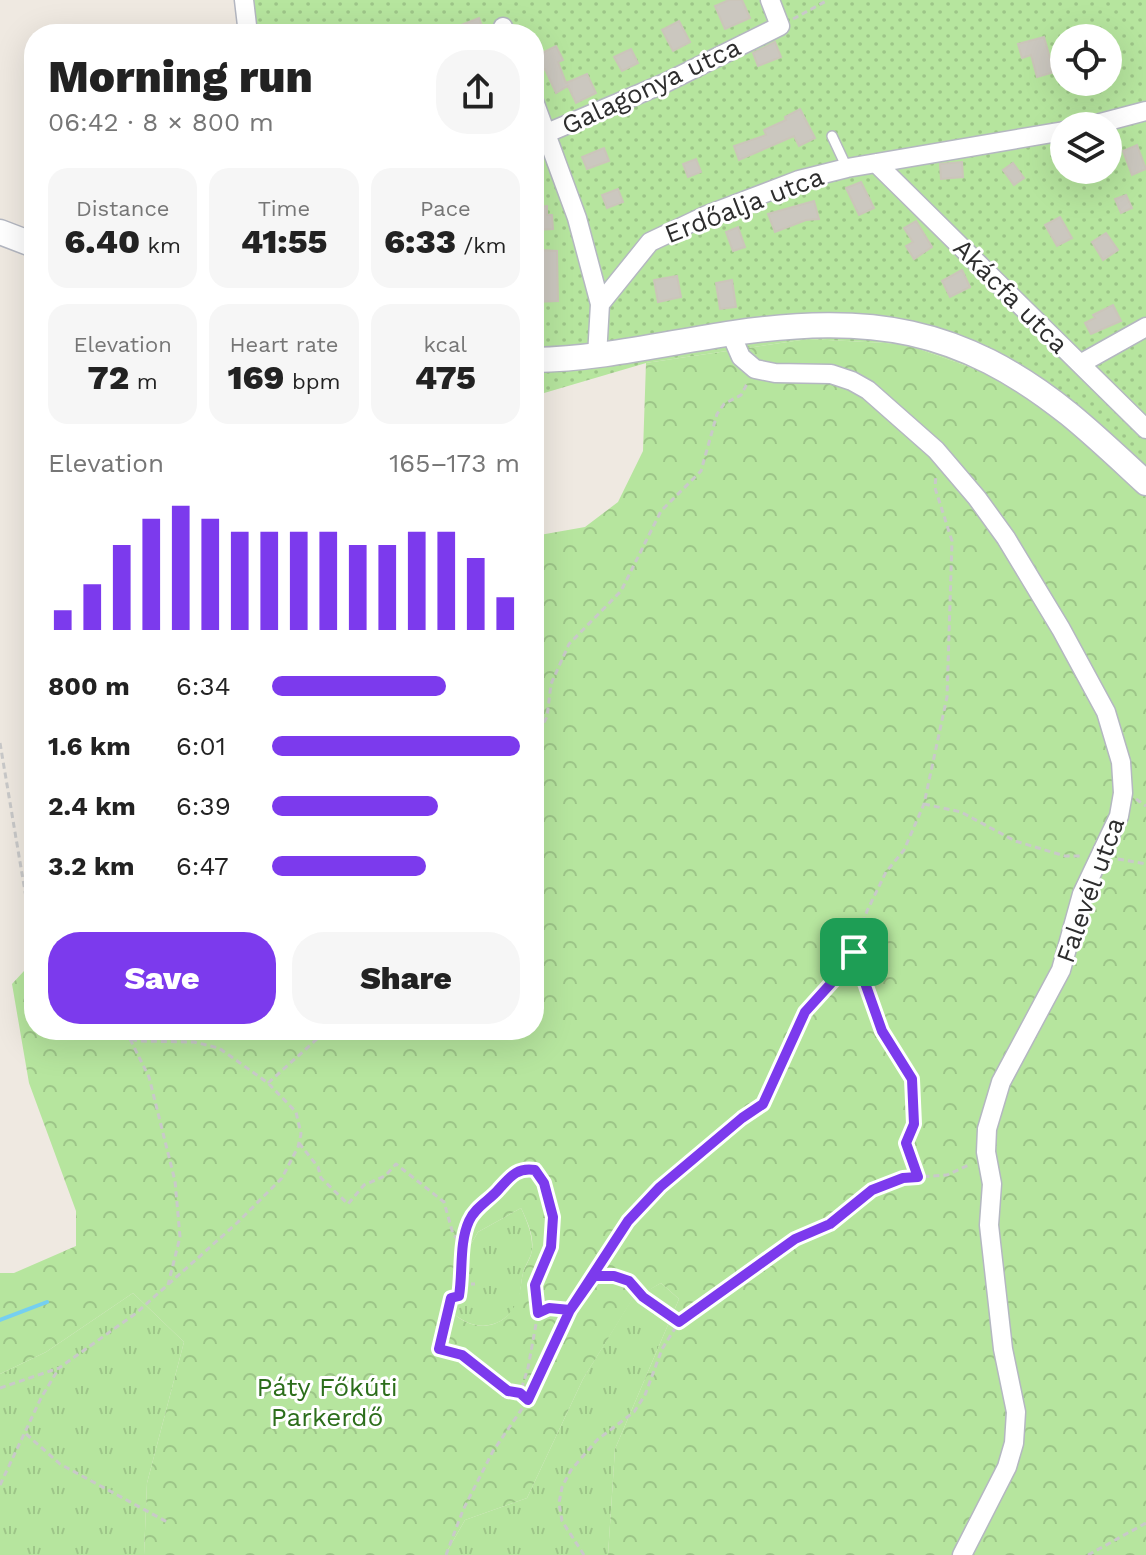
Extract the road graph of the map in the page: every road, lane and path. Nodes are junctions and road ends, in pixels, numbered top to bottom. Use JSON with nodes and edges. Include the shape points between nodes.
{"nodes":[{"id":1,"x":244,"y":0,"type":"edge"},
{"id":2,"x":770,"y":0,"type":"edge"},
{"id":3,"x":828,"y":0,"type":"edge"},
{"id":4,"x":247,"y":24,"type":"edge"},
{"id":5,"x":780,"y":26,"type":"junction"},
{"id":6,"x":1146,"y":111,"type":"edge"},
{"id":7,"x":1122,"y":117,"type":"edge"},
{"id":8,"x":544,"y":126,"type":"edge"},
{"id":9,"x":547,"y":133,"type":"junction"},
{"id":10,"x":1050,"y":133,"type":"edge"},
{"id":11,"x":832,"y":136,"type":"dead end"},
{"id":12,"x":876,"y":163,"type":"junction"},
{"id":13,"x":847,"y":168,"type":"junction"},
{"id":14,"x":0,"y":232,"type":"edge"},
{"id":15,"x":24,"y":241,"type":"edge"},
{"id":16,"x":600,"y":304,"type":"junction"},
{"id":17,"x":1146,"y":327,"type":"edge"},
{"id":18,"x":731,"y":334,"type":"junction"},
{"id":19,"x":597,"y":356,"type":"junction"},
{"id":20,"x":544,"y":359,"type":"edge"},
{"id":21,"x":1080,"y":364,"type":"junction"},
{"id":22,"x":755,"y":369,"type":"junction"},
{"id":23,"x":1146,"y":429,"type":"edge"},
{"id":24,"x":936,"y":450,"type":"junction"},
{"id":25,"x":1146,"y":483,"type":"edge"},
{"id":26,"x":544,"y":722,"type":"edge"},
{"id":27,"x":0,"y":743,"type":"edge"},
{"id":28,"x":924,"y":804,"type":"junction"},
{"id":29,"x":1101,"y":856,"type":"junction"},
{"id":30,"x":1146,"y":864,"type":"edge"},
{"id":31,"x":24,"y":886,"type":"edge"},
{"id":32,"x":854,"y":952,"type":"junction"},
{"id":33,"x":130,"y":1040,"type":"edge"},
{"id":34,"x":134,"y":1040,"type":"edge"},
{"id":35,"x":316,"y":1040,"type":"edge"},
{"id":36,"x":268,"y":1083,"type":"junction"},
{"id":37,"x":299,"y":1143,"type":"junction"},
{"id":38,"x":986,"y":1152,"type":"junction"},
{"id":39,"x":918,"y":1177,"type":"junction"},
{"id":40,"x":464,"y":1247,"type":"junction"},
{"id":41,"x":594,"y":1276,"type":"junction"},
{"id":42,"x":461,"y":1284,"type":"junction"},
{"id":43,"x":475,"y":1284,"type":"dead end"},
{"id":44,"x":168,"y":1285,"type":"junction"},
{"id":45,"x":570,"y":1310,"type":"junction"},
{"id":46,"x":538,"y":1313,"type":"junction"},
{"id":47,"x":679,"y":1322,"type":"junction"},
{"id":48,"x":59,"y":1368,"type":"junction"},
{"id":49,"x":0,"y":1388,"type":"edge"},
{"id":50,"x":520,"y":1393,"type":"junction"},
{"id":51,"x":528,"y":1400,"type":"junction"},
{"id":52,"x":26,"y":1434,"type":"junction"},
{"id":53,"x":0,"y":1485,"type":"edge"},
{"id":54,"x":169,"y":1523,"type":"dead end"},
{"id":55,"x":1146,"y":1523,"type":"edge"},
{"id":56,"x":446,"y":1555,"type":"edge"},
{"id":57,"x":584,"y":1555,"type":"edge"},
{"id":58,"x":962,"y":1555,"type":"edge"},
{"id":59,"x":1088,"y":1555,"type":"edge"}],
"edges":[{"from":1,"to":4,"type":"street"},
{"from":2,"to":5,"type":"street"},
{"from":3,"to":5,"type":"path"},
{"from":5,"to":9,"type":"street","name":"Galagonya utca"},
{"from":6,"to":7,"type":"street"},
{"from":8,"to":9,"type":"street"},
{"from":9,"to":16,"type":"street","name":"Galagonya utca"},
{"from":10,"to":12,"type":"street","name":"Erdőalja utca"},
{"from":11,"to":13,"type":"lane"},
{"from":12,"to":13,"type":"street","name":"Erdőalja utca"},
{"from":12,"to":21,"type":"street","name":"Akácfa utca"},
{"from":13,"to":16,"type":"street","name":"Erdőalja utca","via":[[753,196],[650,242]]},
{"from":14,"to":15,"type":"main road"},
{"from":16,"to":19,"type":"street"},
{"from":17,"to":21,"type":"street"},
{"from":18,"to":19,"type":"main road"},
{"from":18,"to":22,"type":"street","via":[[741,357]]},
{"from":18,"to":25,"type":"main road","via":[[828,324],[878,326],[956,347],[1003,369],[1051,401]]},
{"from":19,"to":20,"type":"main road"},
{"from":21,"to":23,"type":"street","name":"Akácfa utca"},
{"from":22,"to":24,"type":"street","name":"Falevél utca","via":[[831,374],[852,381]]},
{"from":22,"to":26,"type":"path","via":[[741,395],[717,414],[701,471],[661,511],[621,591],[569,644],[551,684]]},
{"from":24,"to":28,"type":"path","via":[[935,488],[952,541],[951,615],[947,697]]},
{"from":24,"to":29,"type":"street","name":"Falevél utca","via":[[1006,538],[1106,712],[1121,762],[1123,793]]},
{"from":27,"to":31,"type":"path"},
{"from":28,"to":29,"type":"path","via":[[961,812],[1015,841],[1065,856]]},
{"from":28,"to":32,"type":"path","via":[[867,911]]},
{"from":29,"to":30,"type":"path"},
{"from":29,"to":38,"type":"street","name":"Falevél utca","via":[[1082,894],[1061,970],[1001,1082]]},
{"from":32,"to":39,"type":"path","via":[[882,1031],[912,1079],[914,1124],[906,1143]]},
{"from":32,"to":41,"type":"path","via":[[805,1012],[763,1104],[660,1187],[628,1221]]},
{"from":33,"to":44,"type":"path","via":[[149,1077],[175,1181],[180,1237]]},
{"from":34,"to":36,"type":"path","via":[[219,1048]]},
{"from":35,"to":36,"type":"path"},
{"from":36,"to":37,"type":"path","via":[[296,1112]]},
{"from":37,"to":40,"type":"path","via":[[321,1178],[348,1204],[364,1185],[396,1164],[444,1202],[453,1234]]},
{"from":37,"to":44,"type":"path","via":[[282,1178]]},
{"from":38,"to":39,"type":"path","via":[[963,1170]]},
{"from":38,"to":58,"type":"street","name":"Falevél utca","via":[[1003,1349],[1016,1412],[1007,1467]]},
{"from":39,"to":47,"type":"path","via":[[872,1190],[830,1224],[795,1239]]},
{"from":40,"to":42,"type":"path"},
{"from":40,"to":46,"type":"path","via":[[469,1221],[481,1204],[512,1174],[535,1170],[553,1217],[551,1247],[535,1285]]},
{"from":41,"to":45,"type":"path"},
{"from":41,"to":47,"type":"path","via":[[629,1281]]},
{"from":42,"to":43,"type":"path"},
{"from":42,"to":50,"type":"path","via":[[459,1296],[451,1298],[439,1349],[462,1355],[508,1391]]},
{"from":44,"to":48,"type":"path"},
{"from":45,"to":46,"type":"path"},
{"from":45,"to":51,"type":"path"},
{"from":46,"to":50,"type":"path"},
{"from":47,"to":57,"type":"path","via":[[634,1412],[597,1440],[562,1487],[562,1521]]},
{"from":48,"to":49,"type":"path"},
{"from":48,"to":52,"type":"path"},
{"from":50,"to":51,"type":"path"},
{"from":51,"to":56,"type":"path","via":[[493,1451]]},
{"from":52,"to":53,"type":"path"},
{"from":52,"to":54,"type":"path","via":[[60,1464]]},
{"from":55,"to":59,"type":"path"}]}
